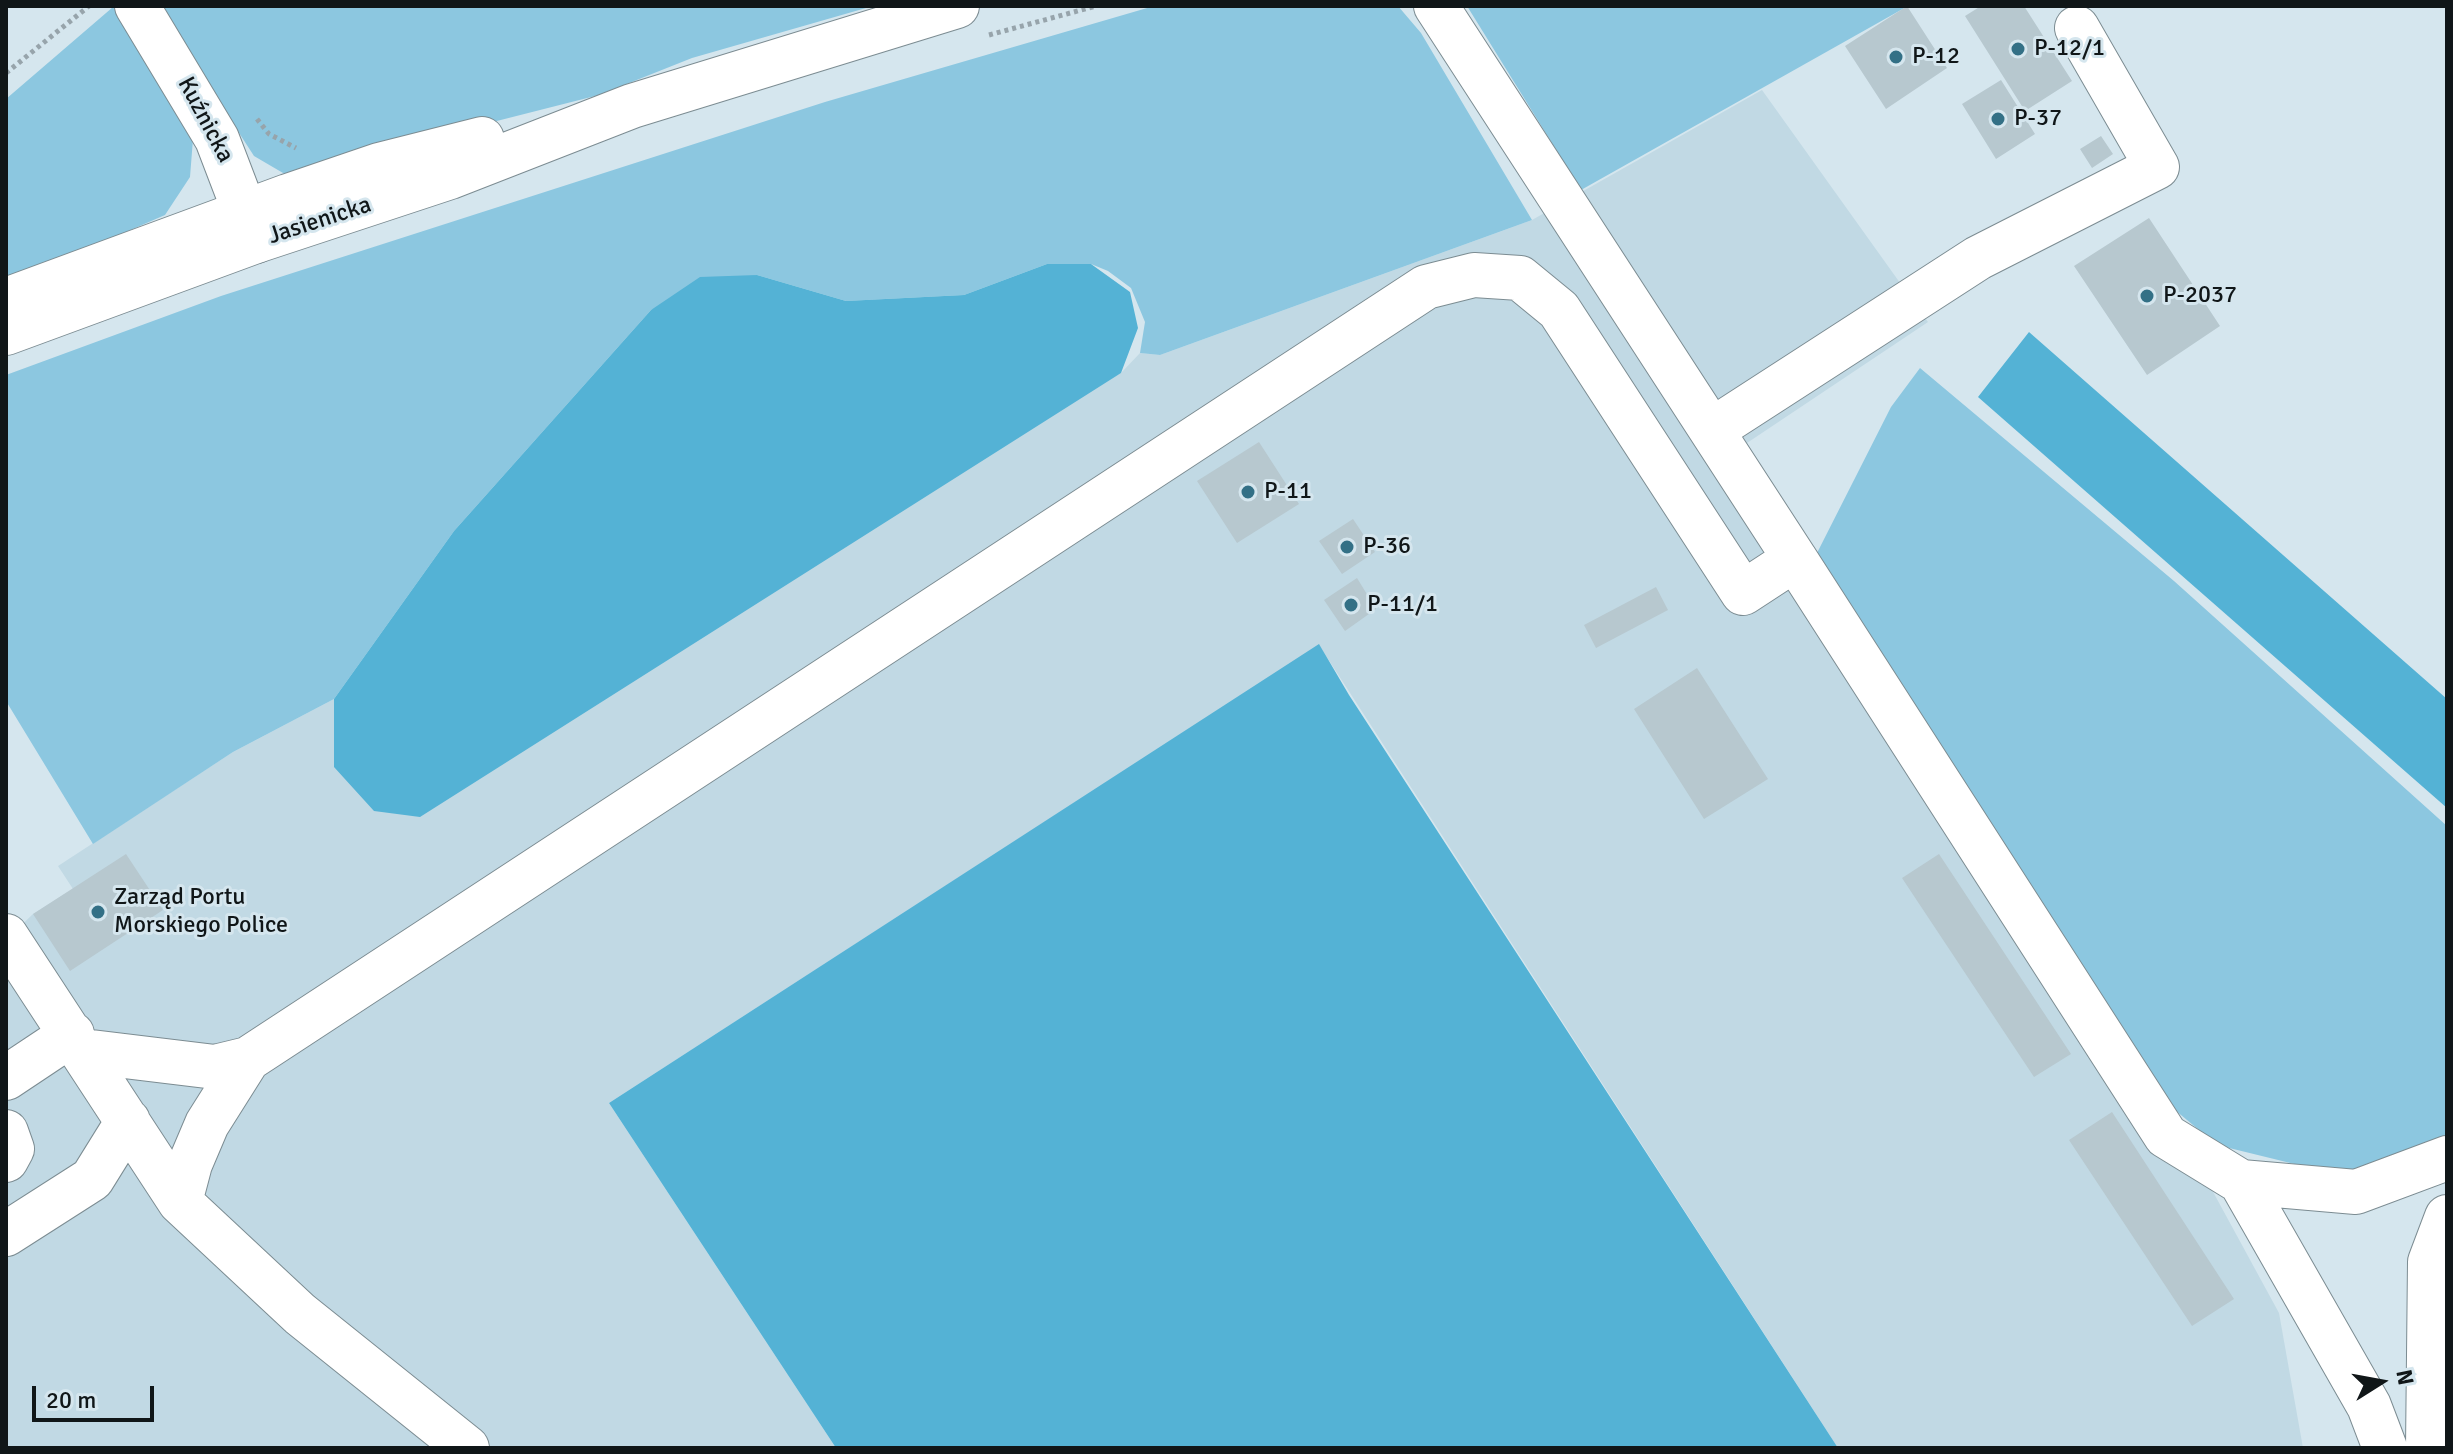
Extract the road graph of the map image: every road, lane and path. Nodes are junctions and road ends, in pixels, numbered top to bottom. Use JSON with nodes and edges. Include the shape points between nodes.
{"nodes":[{"id":1,"x":89,"y":6,"type":"edge"},
{"id":2,"x":137,"y":6,"type":"edge"},
{"id":3,"x":957,"y":6,"type":"edge"},
{"id":4,"x":1436,"y":6,"type":"edge"},
{"id":5,"x":2077,"y":28,"type":"dead end"},
{"id":6,"x":6,"y":73,"type":"edge"},
{"id":7,"x":254,"y":116,"type":"dead end"},
{"id":8,"x":310,"y":151,"type":"dead end"},
{"id":9,"x":251,"y":226,"type":"junction"},
{"id":10,"x":6,"y":300,"type":"edge"},
{"id":11,"x":6,"y":333,"type":"edge"},
{"id":12,"x":1712,"y":430,"type":"junction"},
{"id":13,"x":1795,"y":559,"type":"junction"},
{"id":14,"x":6,"y":936,"type":"edge"},
{"id":15,"x":77,"y":1042,"type":"junction"},
{"id":16,"x":248,"y":1059,"type":"junction"},
{"id":17,"x":6,"y":1078,"type":"edge"},
{"id":18,"x":128,"y":1121,"type":"junction"},
{"id":19,"x":6,"y":1132,"type":"edge"},
{"id":20,"x":2447,"y":1158,"type":"edge"},
{"id":21,"x":6,"y":1160,"type":"edge"},
{"id":22,"x":2241,"y":1182,"type":"junction"},
{"id":23,"x":180,"y":1202,"type":"junction"},
{"id":24,"x":2447,"y":1217,"type":"edge"},
{"id":25,"x":6,"y":1234,"type":"edge"},
{"id":26,"x":467,"y":1448,"type":"edge"},
{"id":27,"x":2385,"y":1448,"type":"edge"},
{"id":28,"x":2428,"y":1448,"type":"edge"}],
"edges":[{"from":1,"to":6,"type":"path"},
{"from":2,"to":9,"type":"main road","name":"Kuźnicka","via":[[212,128]]},
{"from":3,"to":9,"type":"main road","name":"Jasienicka","via":[[632,106],[463,172]]},
{"from":4,"to":12,"type":"main road"},
{"from":5,"to":12,"type":"main road","via":[[2157,167],[1978,258]]},
{"from":7,"to":8,"type":"path","via":[[269,134]]},
{"from":9,"to":10,"type":"main road","name":"Jasienicka"},
{"from":9,"to":11,"type":"main road","name":"Jasienicka"},
{"from":12,"to":13,"type":"main road"},
{"from":13,"to":16,"type":"main road","via":[[1743,593],[1559,310],[1520,278],[1474,275],[1426,287]]},
{"from":13,"to":22,"type":"main road","via":[[2166,1136]]},
{"from":14,"to":15,"type":"main road"},
{"from":15,"to":16,"type":"main road","via":[[215,1067]]},
{"from":15,"to":17,"type":"main road"},
{"from":15,"to":18,"type":"main road"},
{"from":16,"to":23,"type":"main road","via":[[207,1124]]},
{"from":18,"to":23,"type":"main road"},
{"from":18,"to":25,"type":"main road","via":[[92,1179]]},
{"from":19,"to":21,"type":"main road","via":[[12,1149]]},
{"from":20,"to":22,"type":"main road","via":[[2356,1192]]},
{"from":22,"to":27,"type":"main road","via":[[2369,1406]]},
{"from":23,"to":26,"type":"main road","via":[[300,1314]]},
{"from":24,"to":28,"type":"main road","via":[[2430,1262]]}]}
